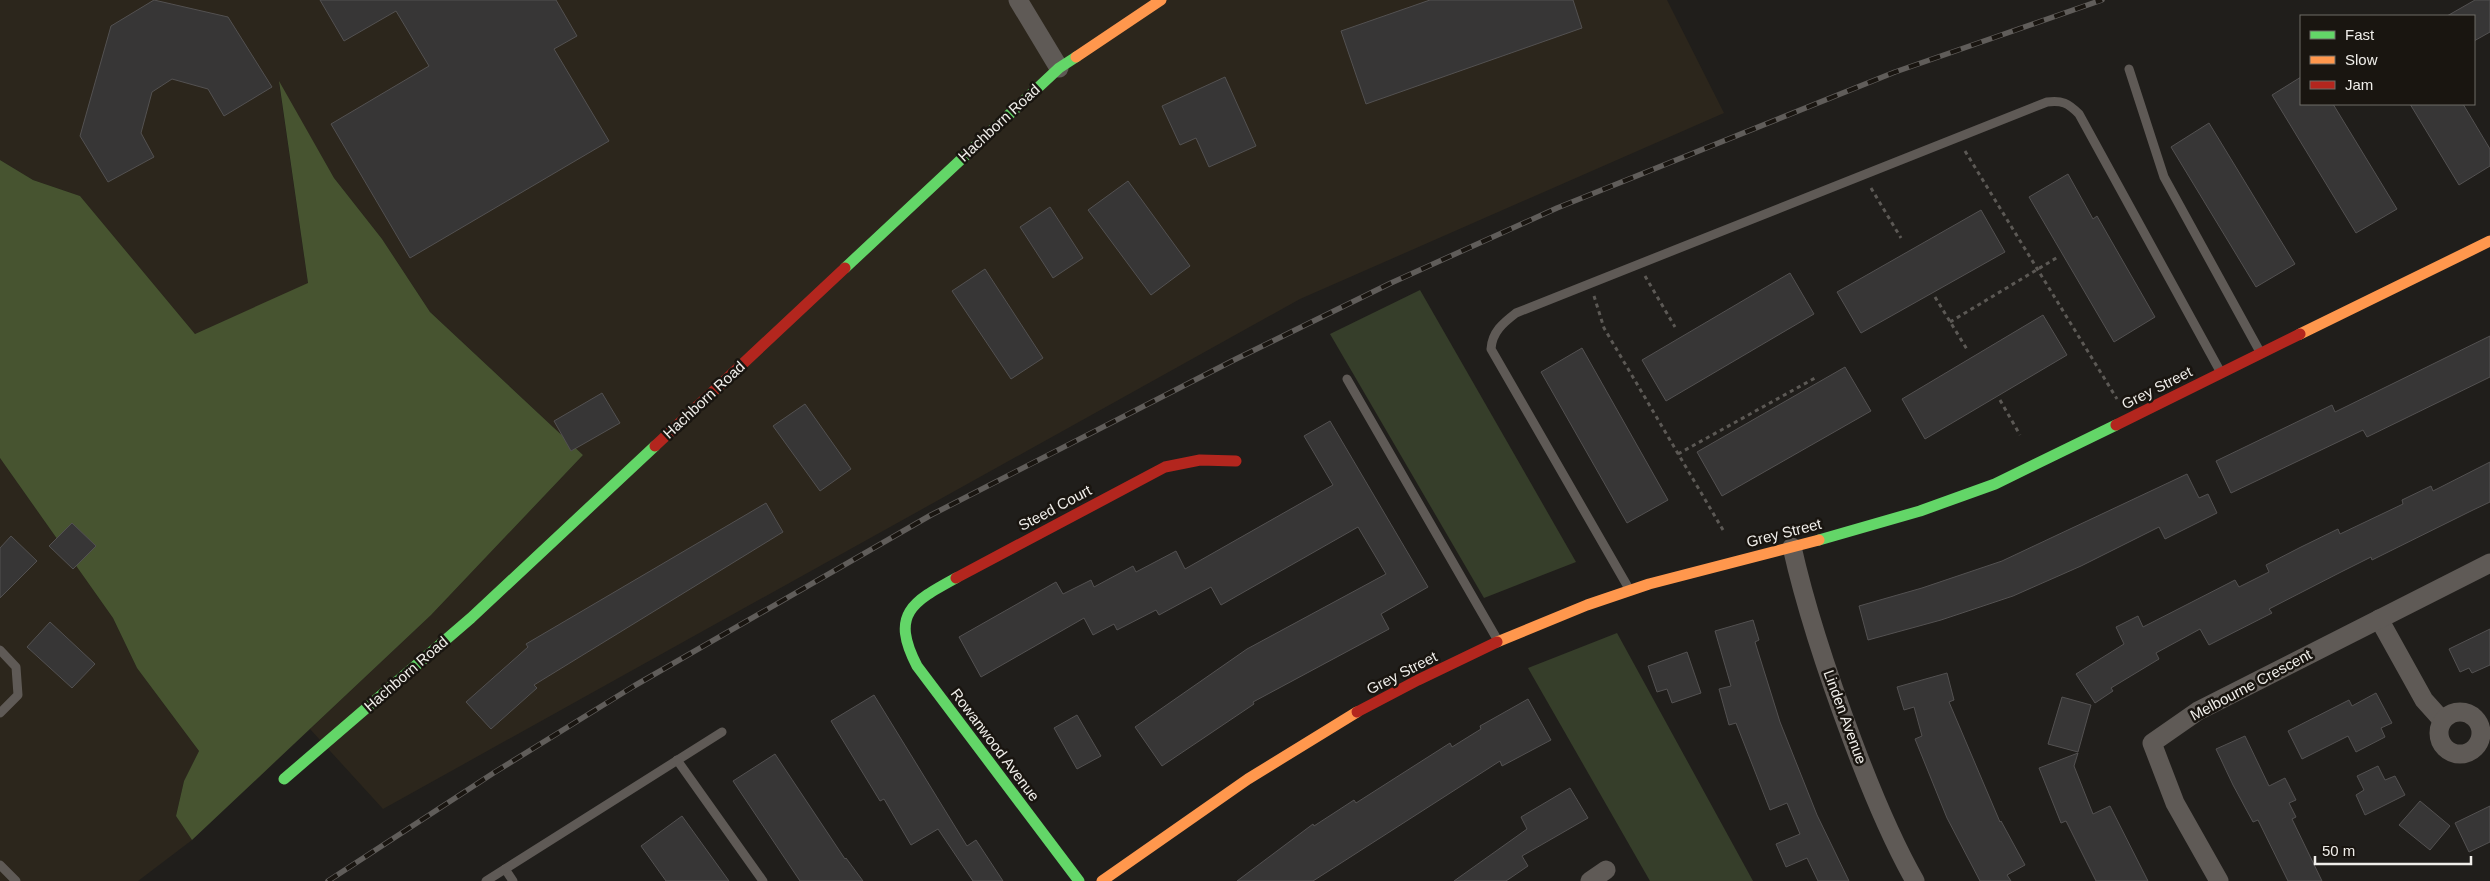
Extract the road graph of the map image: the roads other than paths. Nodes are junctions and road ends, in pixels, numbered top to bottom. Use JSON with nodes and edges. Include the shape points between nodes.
{"nodes":[{"id":1,"x":1018,"y":0,"type":"edge"},
{"id":2,"x":1161,"y":0,"type":"edge"},
{"id":3,"x":1059,"y":68,"type":"junction"},
{"id":4,"x":2130,"y":69,"type":"dead end"},
{"id":5,"x":2490,"y":241,"type":"edge"},
{"id":6,"x":2261,"y":353,"type":"junction"},
{"id":7,"x":2221,"y":373,"type":"junction"},
{"id":8,"x":1347,"y":379,"type":"dead end"},
{"id":9,"x":1236,"y":461,"type":"dead end"},
{"id":10,"x":1792,"y":547,"type":"junction"},
{"id":11,"x":2490,"y":563,"type":"edge"},
{"id":12,"x":1630,"y":589,"type":"junction"},
{"id":13,"x":2379,"y":619,"type":"junction"},
{"id":14,"x":906,"y":620,"type":"joint"},
{"id":15,"x":1499,"y":642,"type":"junction"},
{"id":16,"x":0,"y":650,"type":"edge"},
{"id":17,"x":0,"y":713,"type":"edge"},
{"id":18,"x":2442,"y":720,"type":"dead end"},
{"id":19,"x":722,"y":732,"type":"dead end"},
{"id":20,"x":677,"y":760,"type":"junction"},
{"id":21,"x":284,"y":779,"type":"dead end"},
{"id":22,"x":0,"y":865,"type":"edge"},
{"id":23,"x":505,"y":869,"type":"junction"},
{"id":24,"x":1606,"y":870,"type":"dead end"},
{"id":25,"x":16,"y":881,"type":"edge"},
{"id":26,"x":486,"y":881,"type":"edge"},
{"id":27,"x":513,"y":881,"type":"edge"},
{"id":28,"x":763,"y":881,"type":"edge"},
{"id":29,"x":1079,"y":881,"type":"edge"},
{"id":30,"x":1102,"y":881,"type":"edge"},
{"id":31,"x":1590,"y":881,"type":"edge"},
{"id":32,"x":1915,"y":881,"type":"edge"},
{"id":33,"x":2219,"y":881,"type":"edge"}],
"edges":[{"from":1,"to":3,"type":"street"},
{"from":2,"to":3,"type":"street","name":"Hachborn Road"},
{"from":3,"to":21,"type":"street","name":"Hachborn Road","via":[[471,618]]},
{"from":4,"to":6,"type":"lane","via":[[2164,177]]},
{"from":5,"to":6,"type":"street","name":"Grey Street"},
{"from":6,"to":7,"type":"street","name":"Grey Street"},
{"from":7,"to":10,"type":"street","name":"Grey Street","via":[[2036,466],[1947,503]]},
{"from":7,"to":12,"type":"lane","via":[[2079,114],[2069,104],[2058,100],[2047,102],[1516,312],[1501,325],[1492,339],[1491,349]]},
{"from":8,"to":15,"type":"lane"},
{"from":9,"to":14,"type":"street","name":"Steed Court","via":[[1195,459],[1165,467],[926,594],[914,603]]},
{"from":10,"to":12,"type":"street","name":"Grey Street"},
{"from":10,"to":32,"type":"street","name":"Linden Avenue","via":[[1803,594],[1834,690],[1869,783]]},
{"from":11,"to":13,"type":"street","name":"Melbourne Crescent"},
{"from":12,"to":15,"type":"street","name":"Grey Street"},
{"from":13,"to":18,"type":"street","via":[[2424,700]]},
{"from":13,"to":33,"type":"street","name":"Melbourne Crescent","via":[[2198,711],[2152,743],[2175,803]]},
{"from":14,"to":29,"type":"street","name":"Rowanwood Avenue","via":[[903,633],[917,666]]},
{"from":15,"to":30,"type":"street","name":"Grey Street","via":[[1364,709],[1299,746]]},
{"from":16,"to":17,"type":"lane","via":[[16,667],[18,695]]},
{"from":19,"to":20,"type":"lane"},
{"from":20,"to":23,"type":"lane"},
{"from":20,"to":28,"type":"lane"},
{"from":22,"to":25,"type":"lane"},
{"from":23,"to":26,"type":"lane"},
{"from":23,"to":27,"type":"lane"},
{"from":24,"to":31,"type":"street"}]}
